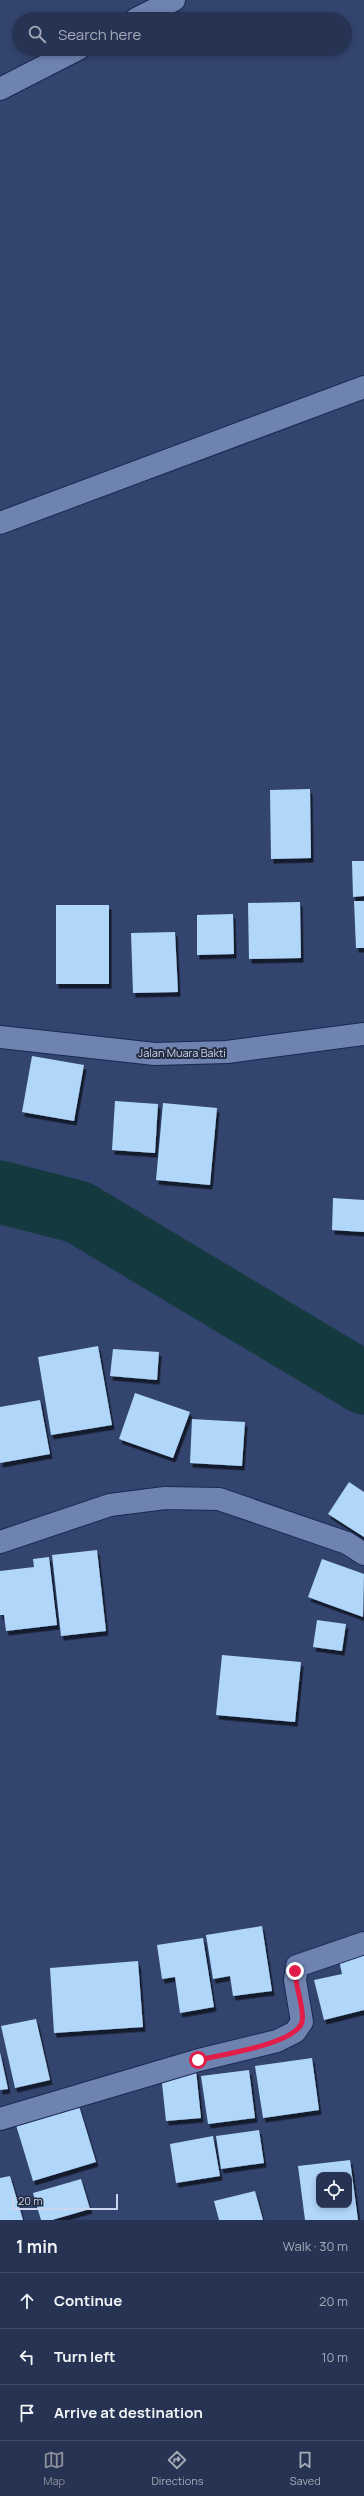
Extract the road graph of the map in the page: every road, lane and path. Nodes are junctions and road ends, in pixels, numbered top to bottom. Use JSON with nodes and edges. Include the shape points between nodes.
{"nodes":[{"id":1,"x":174,"y":0,"type":"edge"},
{"id":2,"x":150,"y":12,"type":"edge"},
{"id":3,"x":64,"y":56,"type":"edge"},
{"id":4,"x":0,"y":89,"type":"edge"},
{"id":5,"x":364,"y":386,"type":"edge"},
{"id":6,"x":0,"y":523,"type":"edge"},
{"id":7,"x":364,"y":1034,"type":"edge"},
{"id":8,"x":0,"y":1037,"type":"edge"},
{"id":9,"x":0,"y":1542,"type":"edge"},
{"id":10,"x":364,"y":1554,"type":"edge"},
{"id":11,"x":364,"y":1943,"type":"edge"},
{"id":12,"x":0,"y":2119,"type":"edge"}],
"edges":[{"from":1,"to":2,"type":"street"},
{"from":3,"to":4,"type":"street"},
{"from":5,"to":6,"type":"street"},
{"from":7,"to":8,"type":"street","name":"Jalan Muara Bakti","via":[[227,1052],[155,1054]]},
{"from":9,"to":10,"type":"street","via":[[110,1505],[165,1498],[219,1499],[347,1542]]},
{"from":11,"to":12,"type":"street","via":[[297,1966],[295,1980],[302,2022],[288,2037],[198,2060]]}]}
